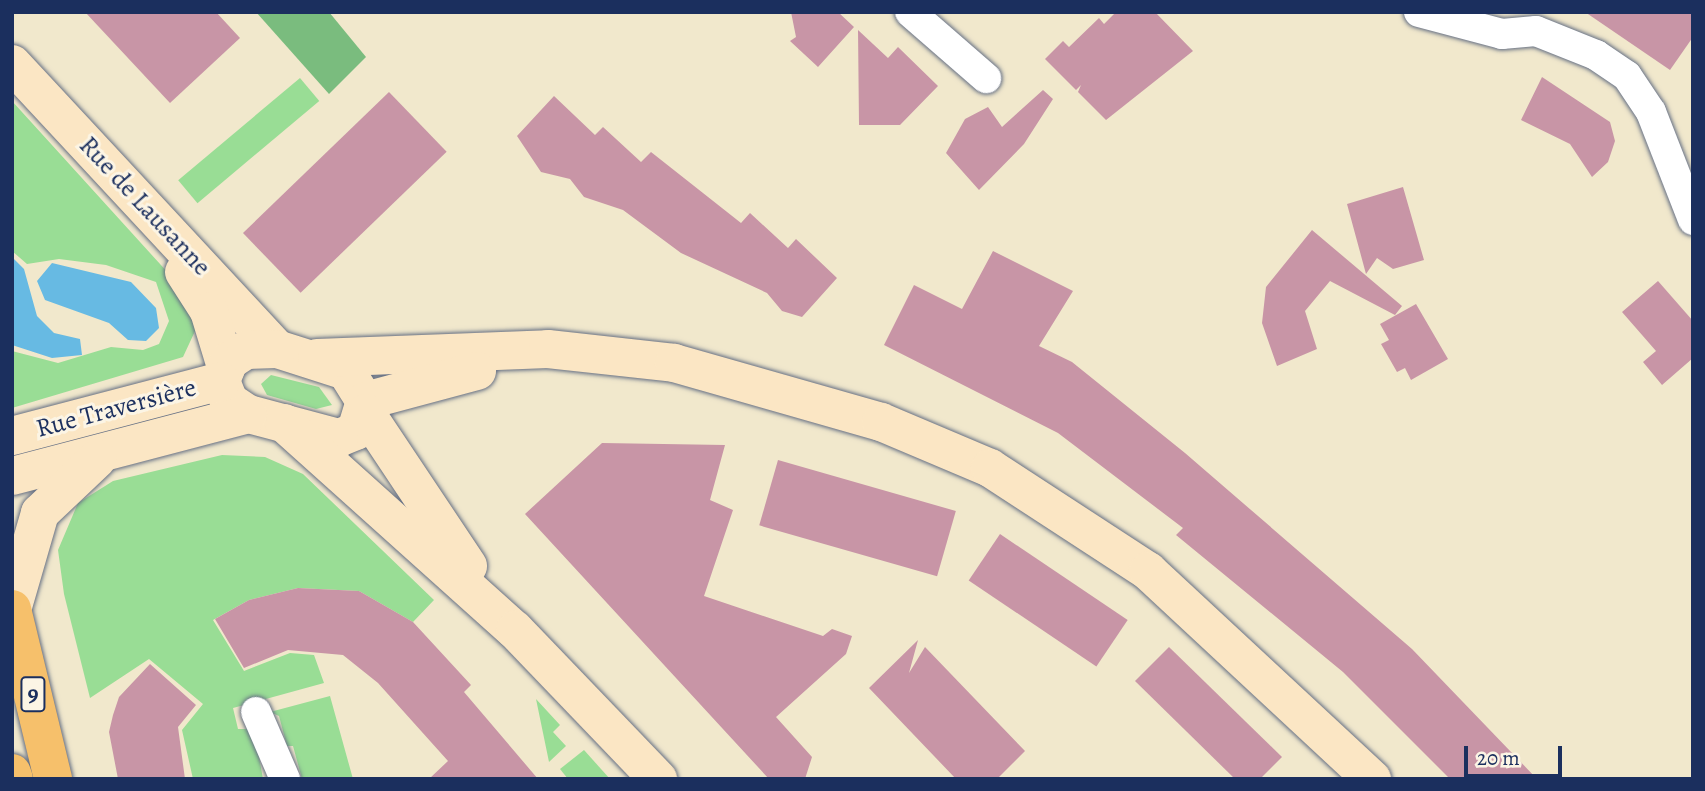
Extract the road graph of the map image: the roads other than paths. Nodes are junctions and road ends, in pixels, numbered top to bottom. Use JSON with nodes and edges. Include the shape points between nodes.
{"nodes":[{"id":1,"x":909,"y":12,"type":"edge"},
{"id":2,"x":1419,"y":12,"type":"edge"},
{"id":3,"x":12,"y":64,"type":"edge"},
{"id":4,"x":986,"y":78,"type":"dead end"},
{"id":5,"x":12,"y":84,"type":"edge"},
{"id":6,"x":1693,"y":220,"type":"edge"},
{"id":7,"x":277,"y":349,"type":"junction"},
{"id":8,"x":601,"y":357,"type":"junction"},
{"id":9,"x":317,"y":358,"type":"junction"},
{"id":10,"x":223,"y":374,"type":"junction"},
{"id":11,"x":366,"y":407,"type":"junction"},
{"id":12,"x":248,"y":414,"type":"junction"},
{"id":13,"x":284,"y":423,"type":"junction"},
{"id":14,"x":12,"y":436,"type":"edge"},
{"id":15,"x":107,"y":453,"type":"junction"},
{"id":16,"x":12,"y":476,"type":"edge"},
{"id":17,"x":12,"y":610,"type":"edge"},
{"id":18,"x":515,"y":630,"type":"junction"},
{"id":19,"x":256,"y":712,"type":"dead end"},
{"id":20,"x":12,"y":773,"type":"edge"},
{"id":21,"x":14,"y":779,"type":"edge"},
{"id":22,"x":52,"y":779,"type":"edge"},
{"id":23,"x":285,"y":779,"type":"edge"},
{"id":24,"x":658,"y":779,"type":"edge"},
{"id":25,"x":1372,"y":779,"type":"edge"}],
"edges":[{"from":1,"to":4,"type":"street"},
{"from":2,"to":6,"type":"street","via":[[1502,34],[1536,31],[1596,55],[1627,76],[1651,112]]},
{"from":3,"to":7,"type":"street","name":"Rue de Lausanne"},
{"from":5,"to":10,"type":"street","name":"Rue de Lausanne","via":[[195,285]]},
{"from":7,"to":9,"type":"street","name":"Rue Traversière"},
{"from":7,"to":10,"type":"street","name":"Rue Traversière","via":[[246,350]]},
{"from":8,"to":9,"type":"street","via":[[548,349]]},
{"from":8,"to":11,"type":"street","via":[[431,379]]},
{"from":8,"to":25,"type":"street","via":[[723,372],[881,422],[990,468],[1148,571]]},
{"from":9,"to":11,"type":"street","via":[[346,371]]},
{"from":10,"to":12,"type":"street","name":"Rue de Lausanne","via":[[229,401]]},
{"from":10,"to":14,"type":"street","name":"Rue Traversière"},
{"from":11,"to":13,"type":"street","via":[[356,431],[343,438]]},
{"from":11,"to":18,"type":"street","via":[[401,473]]},
{"from":12,"to":13,"type":"street"},
{"from":12,"to":15,"type":"street"},
{"from":13,"to":18,"type":"street"},
{"from":15,"to":16,"type":"street"},
{"from":15,"to":17,"type":"street","via":[[68,481],[40,513]]},
{"from":17,"to":22,"type":"main road","number":"9"},
{"from":18,"to":24,"type":"street"},
{"from":19,"to":23,"type":"street"},
{"from":20,"to":21,"type":"main road"}]}
